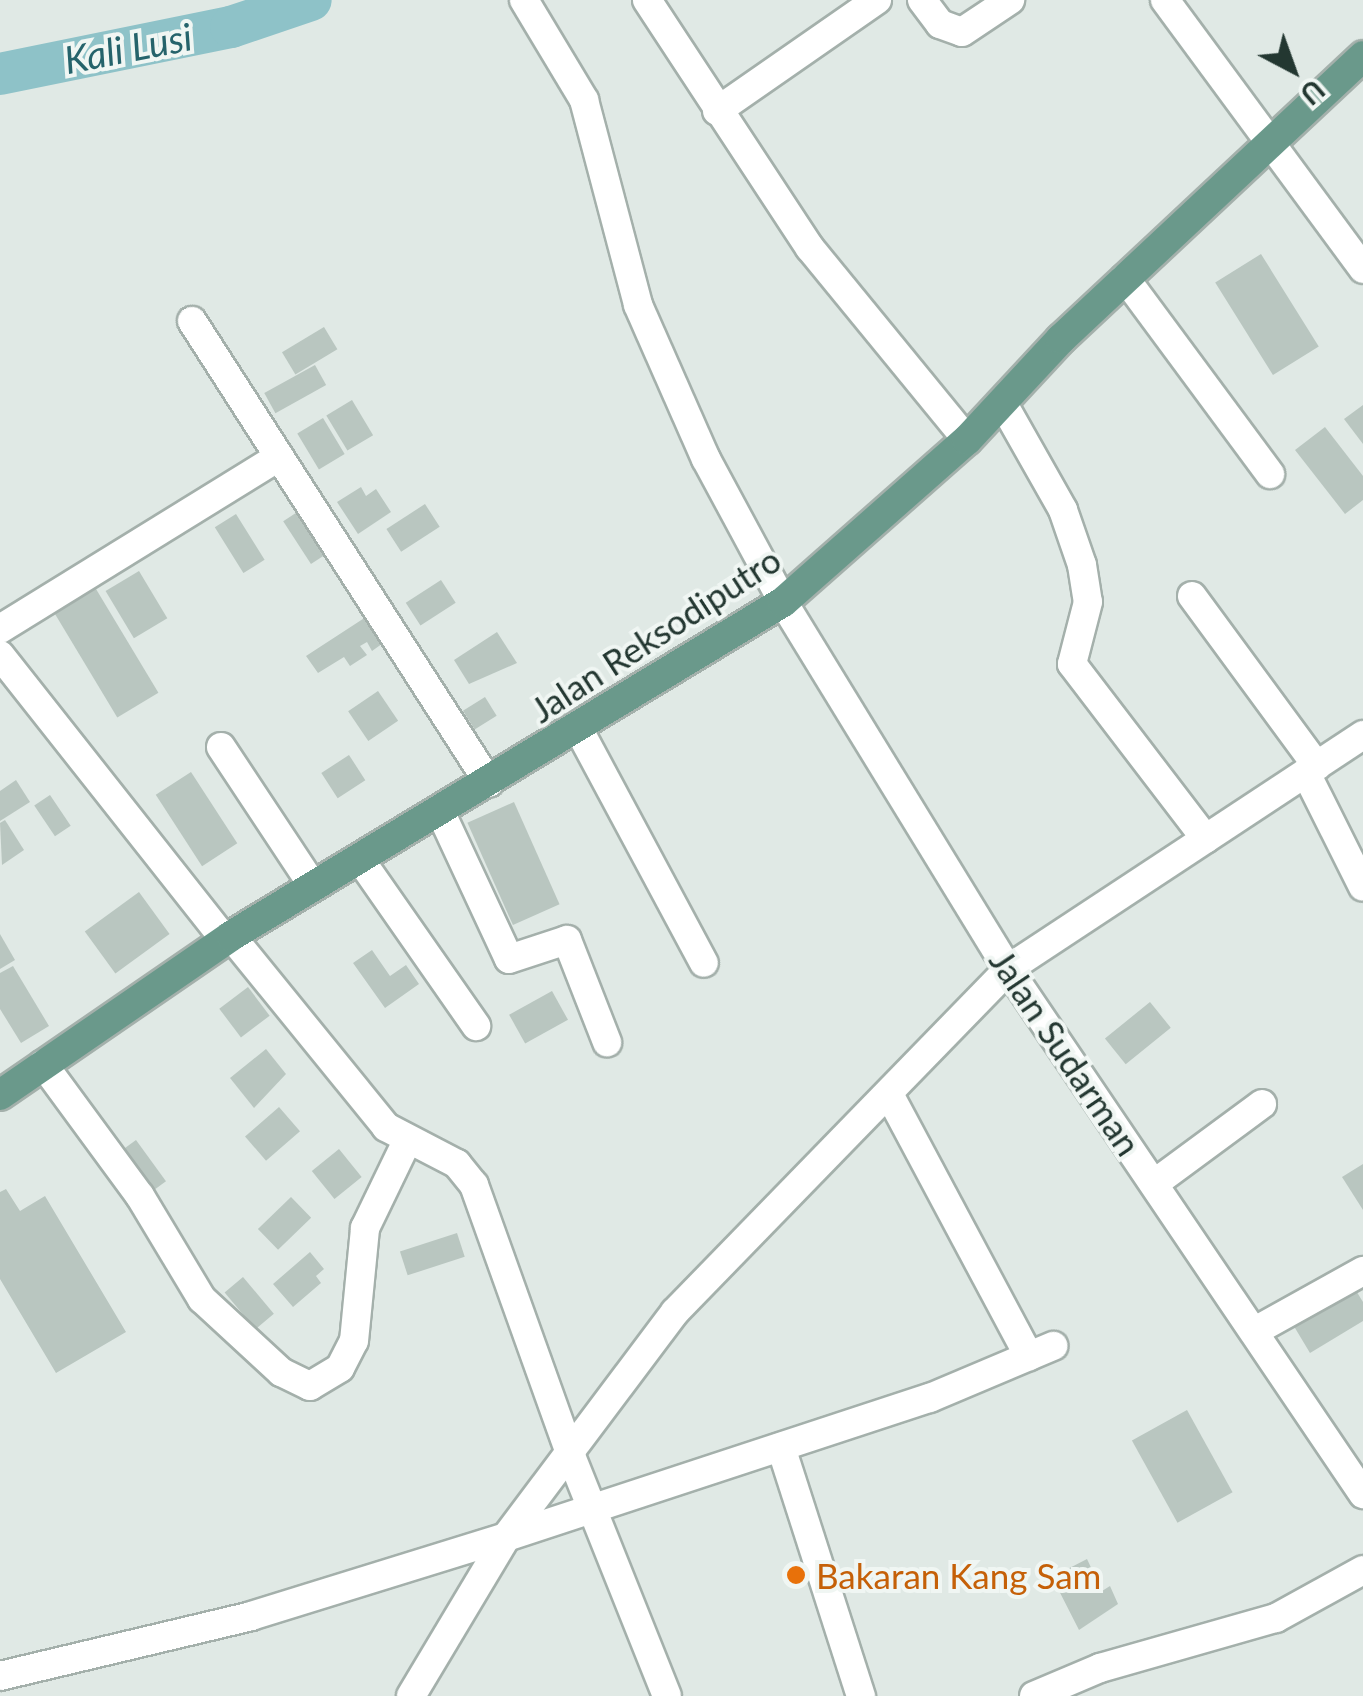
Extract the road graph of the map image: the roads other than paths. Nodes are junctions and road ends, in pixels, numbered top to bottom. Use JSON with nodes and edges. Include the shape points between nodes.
{"nodes":[{"id":1,"x":524,"y":0,"type":"edge"},
{"id":2,"x":647,"y":0,"type":"edge"},
{"id":3,"x":877,"y":0,"type":"edge"},
{"id":4,"x":922,"y":0,"type":"edge"},
{"id":5,"x":1010,"y":0,"type":"edge"},
{"id":6,"x":1164,"y":0,"type":"edge"},
{"id":7,"x":1363,"y":56,"type":"edge"},
{"id":8,"x":717,"y":111,"type":"junction"},
{"id":9,"x":1269,"y":143,"type":"junction"},
{"id":10,"x":1363,"y":269,"type":"edge"},
{"id":11,"x":1125,"y":278,"type":"junction"},
{"id":12,"x":192,"y":321,"type":"dead end"},
{"id":13,"x":1002,"y":402,"type":"junction"},
{"id":14,"x":967,"y":440,"type":"junction"},
{"id":15,"x":279,"y":457,"type":"junction"},
{"id":16,"x":1270,"y":474,"type":"dead end"},
{"id":17,"x":1192,"y":596,"type":"dead end"},
{"id":18,"x":778,"y":605,"type":"junction"},
{"id":19,"x":0,"y":629,"type":"edge"},
{"id":20,"x":0,"y":656,"type":"edge"},
{"id":21,"x":579,"y":730,"type":"junction"},
{"id":22,"x":1363,"y":735,"type":"edge"},
{"id":23,"x":220,"y":748,"type":"dead end"},
{"id":24,"x":1312,"y":769,"type":"junction"},
{"id":25,"x":490,"y":783,"type":"junction"},
{"id":26,"x":440,"y":810,"type":"junction"},
{"id":27,"x":1206,"y":839,"type":"junction"},
{"id":28,"x":359,"y":858,"type":"junction"},
{"id":29,"x":313,"y":886,"type":"junction"},
{"id":30,"x":1363,"y":887,"type":"edge"},
{"id":31,"x":228,"y":938,"type":"junction"},
{"id":32,"x":704,"y":963,"type":"dead end"},
{"id":33,"x":1008,"y":969,"type":"junction"},
{"id":34,"x":476,"y":1026,"type":"dead end"},
{"id":35,"x":607,"y":1042,"type":"dead end"},
{"id":36,"x":43,"y":1064,"type":"junction"},
{"id":37,"x":0,"y":1096,"type":"edge"},
{"id":38,"x":890,"y":1096,"type":"junction"},
{"id":39,"x":1262,"y":1104,"type":"dead end"},
{"id":40,"x":407,"y":1141,"type":"junction"},
{"id":41,"x":1155,"y":1183,"type":"junction"},
{"id":42,"x":1363,"y":1271,"type":"edge"},
{"id":43,"x":1255,"y":1331,"type":"junction"},
{"id":44,"x":781,"y":1447,"type":"junction"},
{"id":45,"x":571,"y":1456,"type":"junction"},
{"id":46,"x":1363,"y":1494,"type":"edge"},
{"id":47,"x":592,"y":1509,"type":"junction"},
{"id":48,"x":506,"y":1537,"type":"junction"},
{"id":49,"x":1363,"y":1570,"type":"edge"},
{"id":50,"x":0,"y":1676,"type":"edge"},
{"id":51,"x":411,"y":1696,"type":"edge"},
{"id":52,"x":667,"y":1696,"type":"edge"},
{"id":53,"x":860,"y":1696,"type":"edge"},
{"id":54,"x":1034,"y":1696,"type":"edge"}],
"edges":[{"from":1,"to":18,"type":"street","name":"Jalan Sudarman","via":[[584,100],[638,305]]},
{"from":2,"to":8,"type":"street"},
{"from":3,"to":8,"type":"street"},
{"from":4,"to":5,"type":"street","via":[[940,24],[962,32]]},
{"from":6,"to":9,"type":"street"},
{"from":7,"to":9,"type":"main road","name":"Jalan Reksodiputro"},
{"from":8,"to":14,"type":"street","via":[[810,248]]},
{"from":9,"to":10,"type":"street"},
{"from":9,"to":11,"type":"main road","name":"Jalan Reksodiputro"},
{"from":11,"to":13,"type":"main road","name":"Jalan Reksodiputro"},
{"from":11,"to":16,"type":"street"},
{"from":12,"to":15,"type":"street"},
{"from":13,"to":14,"type":"main road","name":"Jalan Reksodiputro"},
{"from":13,"to":27,"type":"street","via":[[1063,510],[1082,564],[1088,602],[1072,664]]},
{"from":14,"to":18,"type":"main road","name":"Jalan Reksodiputro"},
{"from":15,"to":19,"type":"street"},
{"from":15,"to":25,"type":"street"},
{"from":17,"to":24,"type":"street"},
{"from":18,"to":21,"type":"main road","name":"Jalan Reksodiputro"},
{"from":18,"to":33,"type":"street","name":"Jalan Sudarman"},
{"from":20,"to":31,"type":"street"},
{"from":21,"to":25,"type":"main road","name":"Jalan Reksodiputro"},
{"from":21,"to":32,"type":"street"},
{"from":22,"to":24,"type":"street"},
{"from":23,"to":29,"type":"street"},
{"from":24,"to":27,"type":"street"},
{"from":24,"to":30,"type":"street"},
{"from":25,"to":26,"type":"main road","name":"Jalan Reksodiputro"},
{"from":26,"to":28,"type":"main road","name":"Jalan Reksodiputro"},
{"from":26,"to":35,"type":"street","via":[[509,959],[567,940]]},
{"from":27,"to":33,"type":"street"},
{"from":28,"to":29,"type":"main road","name":"Jalan Reksodiputro"},
{"from":28,"to":34,"type":"street"},
{"from":29,"to":31,"type":"main road","name":"Jalan Reksodiputro"},
{"from":31,"to":36,"type":"main road","name":"Jalan Reksodiputro"},
{"from":31,"to":40,"type":"street","via":[[369,1109]]},
{"from":33,"to":38,"type":"street"},
{"from":33,"to":41,"type":"street","name":"Jalan Sudarman"},
{"from":36,"to":37,"type":"main road","name":"Jalan Reksodiputro"},
{"from":36,"to":40,"type":"street","via":[[140,1196],[202,1299],[268,1362],[310,1386],[340,1368],[354,1341],[365,1228]]},
{"from":38,"to":44,"type":"street","via":[[1041,1351],[930,1398]]},
{"from":38,"to":45,"type":"street","via":[[698,1286]]},
{"from":39,"to":41,"type":"street"},
{"from":40,"to":45,"type":"street","via":[[457,1164],[474,1185]]},
{"from":41,"to":43,"type":"street","name":"Jalan Sudarman"},
{"from":42,"to":43,"type":"street"},
{"from":43,"to":46,"type":"street","name":"Jalan Sudarman"},
{"from":44,"to":47,"type":"street"},
{"from":44,"to":53,"type":"street"},
{"from":45,"to":47,"type":"street"},
{"from":45,"to":48,"type":"street"},
{"from":47,"to":48,"type":"street"},
{"from":47,"to":52,"type":"street"},
{"from":48,"to":50,"type":"street","via":[[250,1616]]},
{"from":48,"to":51,"type":"street"},
{"from":49,"to":54,"type":"street","via":[[1276,1618],[1100,1668]]}]}
